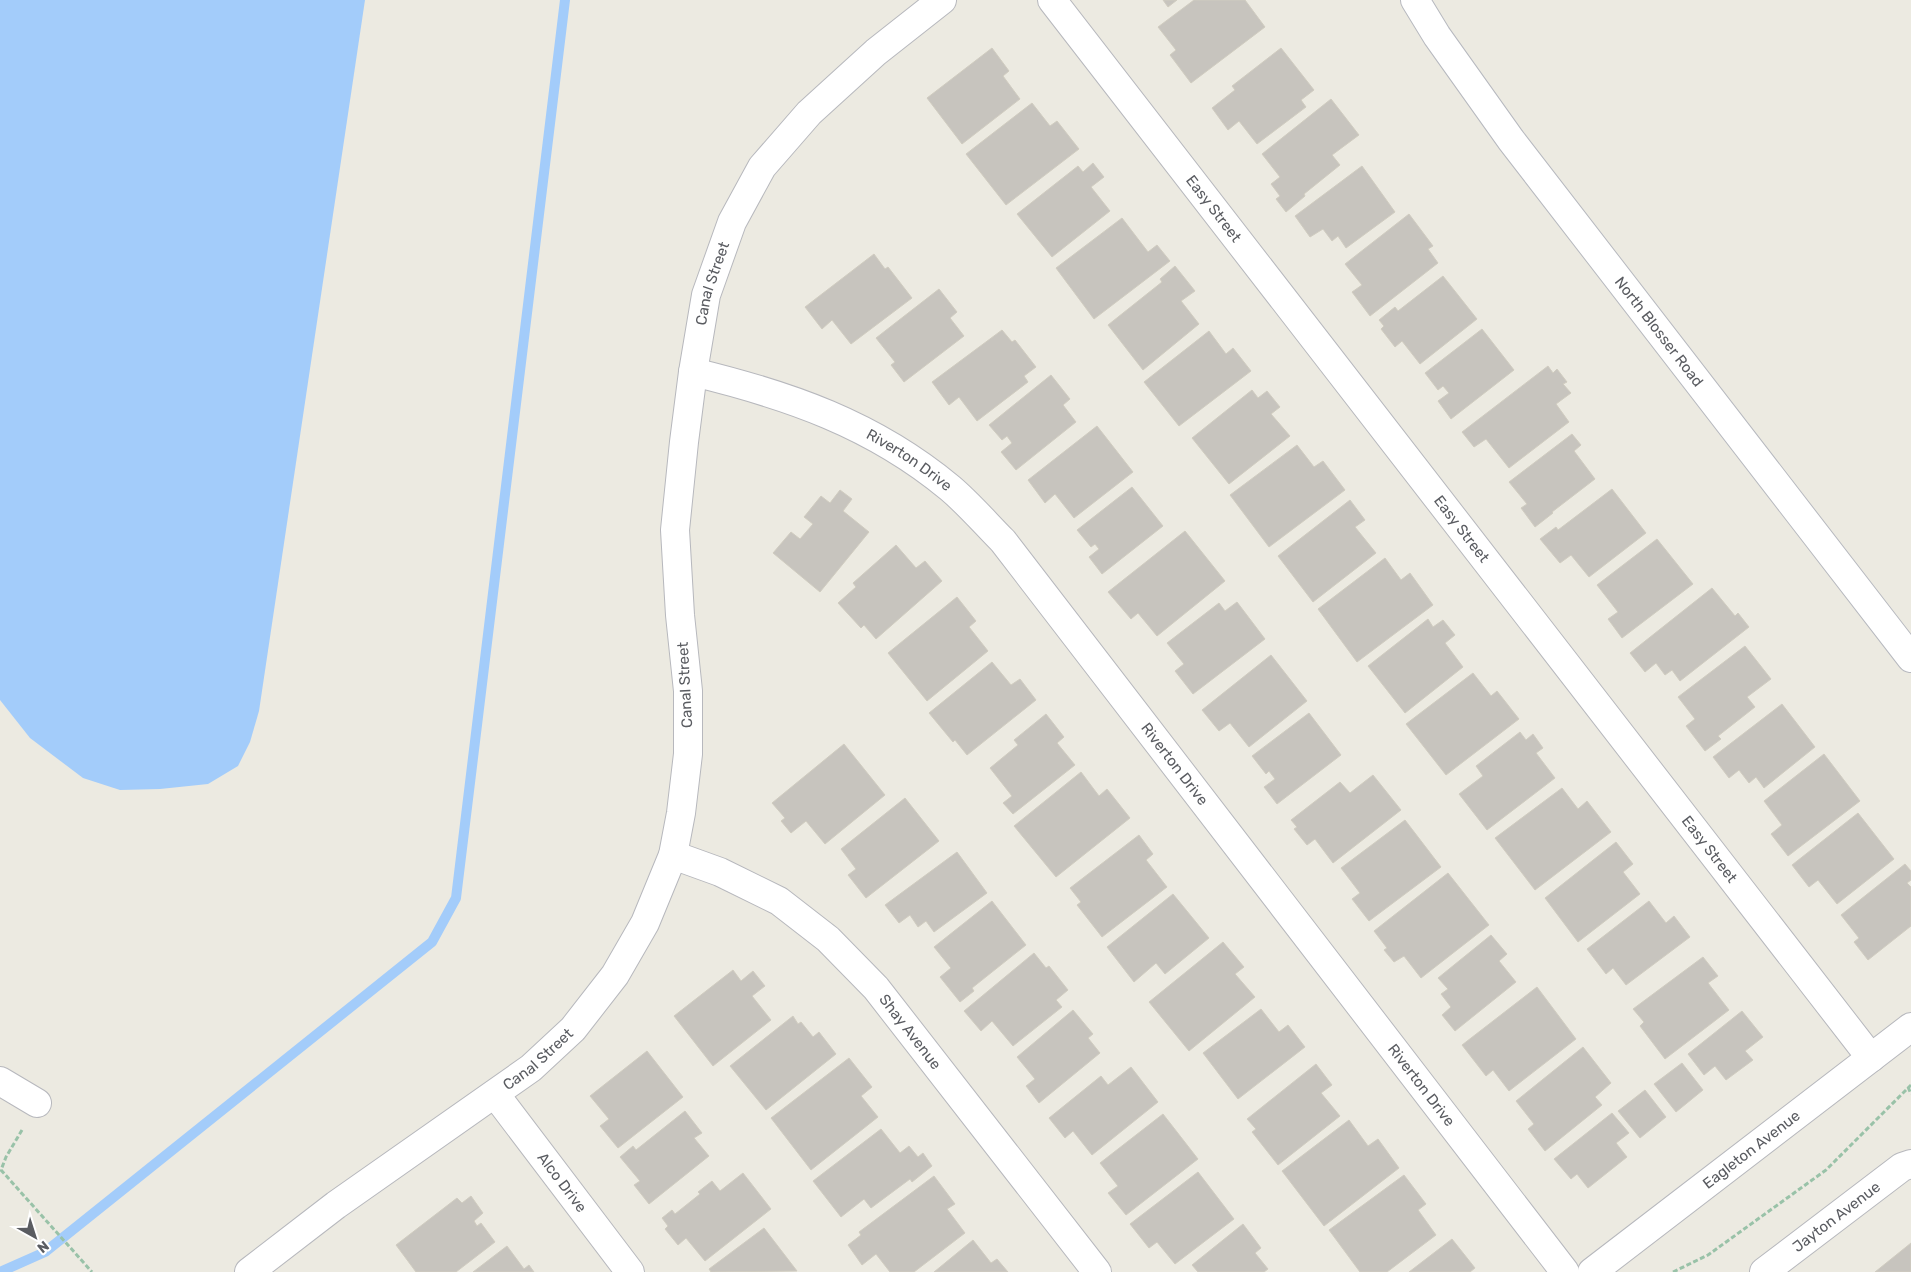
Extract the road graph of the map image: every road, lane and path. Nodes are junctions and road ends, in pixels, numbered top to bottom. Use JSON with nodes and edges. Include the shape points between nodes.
{"nodes":[{"id":1,"x":942,"y":0,"type":"edge"},
{"id":2,"x":1052,"y":0,"type":"edge"},
{"id":3,"x":1415,"y":0,"type":"edge"},
{"id":4,"x":693,"y":372,"type":"junction"},
{"id":5,"x":1911,"y":658,"type":"edge"},
{"id":6,"x":672,"y":855,"type":"junction"},
{"id":7,"x":1911,"y":1027,"type":"edge"},
{"id":8,"x":1871,"y":1058,"type":"junction"},
{"id":9,"x":0,"y":1081,"type":"edge"},
{"id":10,"x":1910,"y":1086,"type":"edge"},
{"id":11,"x":495,"y":1094,"type":"junction"},
{"id":12,"x":1911,"y":1094,"type":"edge"},
{"id":13,"x":37,"y":1103,"type":"joint"},
{"id":14,"x":1911,"y":1164,"type":"edge"},
{"id":15,"x":1,"y":1170,"type":"edge"},
{"id":16,"x":92,"y":1272,"type":"edge"},
{"id":17,"x":249,"y":1272,"type":"edge"},
{"id":18,"x":630,"y":1272,"type":"edge"},
{"id":19,"x":1097,"y":1272,"type":"edge"},
{"id":20,"x":1565,"y":1272,"type":"edge"},
{"id":21,"x":1592,"y":1272,"type":"edge"},
{"id":22,"x":1673,"y":1272,"type":"edge"},
{"id":23,"x":1764,"y":1272,"type":"edge"}],
"edges":[{"from":1,"to":4,"type":"street","name":"Canal Street","via":[[876,52],[809,113],[762,167],[732,222],[706,295]]},
{"from":2,"to":8,"type":"street","name":"Easy Street"},
{"from":3,"to":5,"type":"street","name":"North Blosser Road","via":[[1511,140]]},
{"from":4,"to":6,"type":"street","name":"Canal Street","via":[[676,530],[688,691],[688,754]]},
{"from":4,"to":20,"type":"street","name":"Riverton Drive","via":[[806,404],[853,424],[902,453],[950,488],[1003,541]]},
{"from":6,"to":11,"type":"street","name":"Canal Street","via":[[645,923],[615,975],[573,1029],[531,1068]]},
{"from":6,"to":19,"type":"street","name":"Shay Avenue","via":[[720,872],[780,901],[828,939],[876,988]]},
{"from":7,"to":8,"type":"street","name":"Eagleton Avenue"},
{"from":8,"to":21,"type":"street","name":"Eagleton Avenue"},
{"from":9,"to":13,"type":"street"},
{"from":10,"to":12,"type":"path"},
{"from":10,"to":22,"type":"path","via":[[1826,1170],[1708,1255]]},
{"from":11,"to":17,"type":"street","name":"Canal Street","via":[[336,1205]]},
{"from":11,"to":18,"type":"street","name":"Alco Drive"},
{"from":13,"to":15,"type":"path"},
{"from":14,"to":23,"type":"street","name":"Jayton Avenue","via":[[1902,1167]]},
{"from":15,"to":16,"type":"path"}]}
